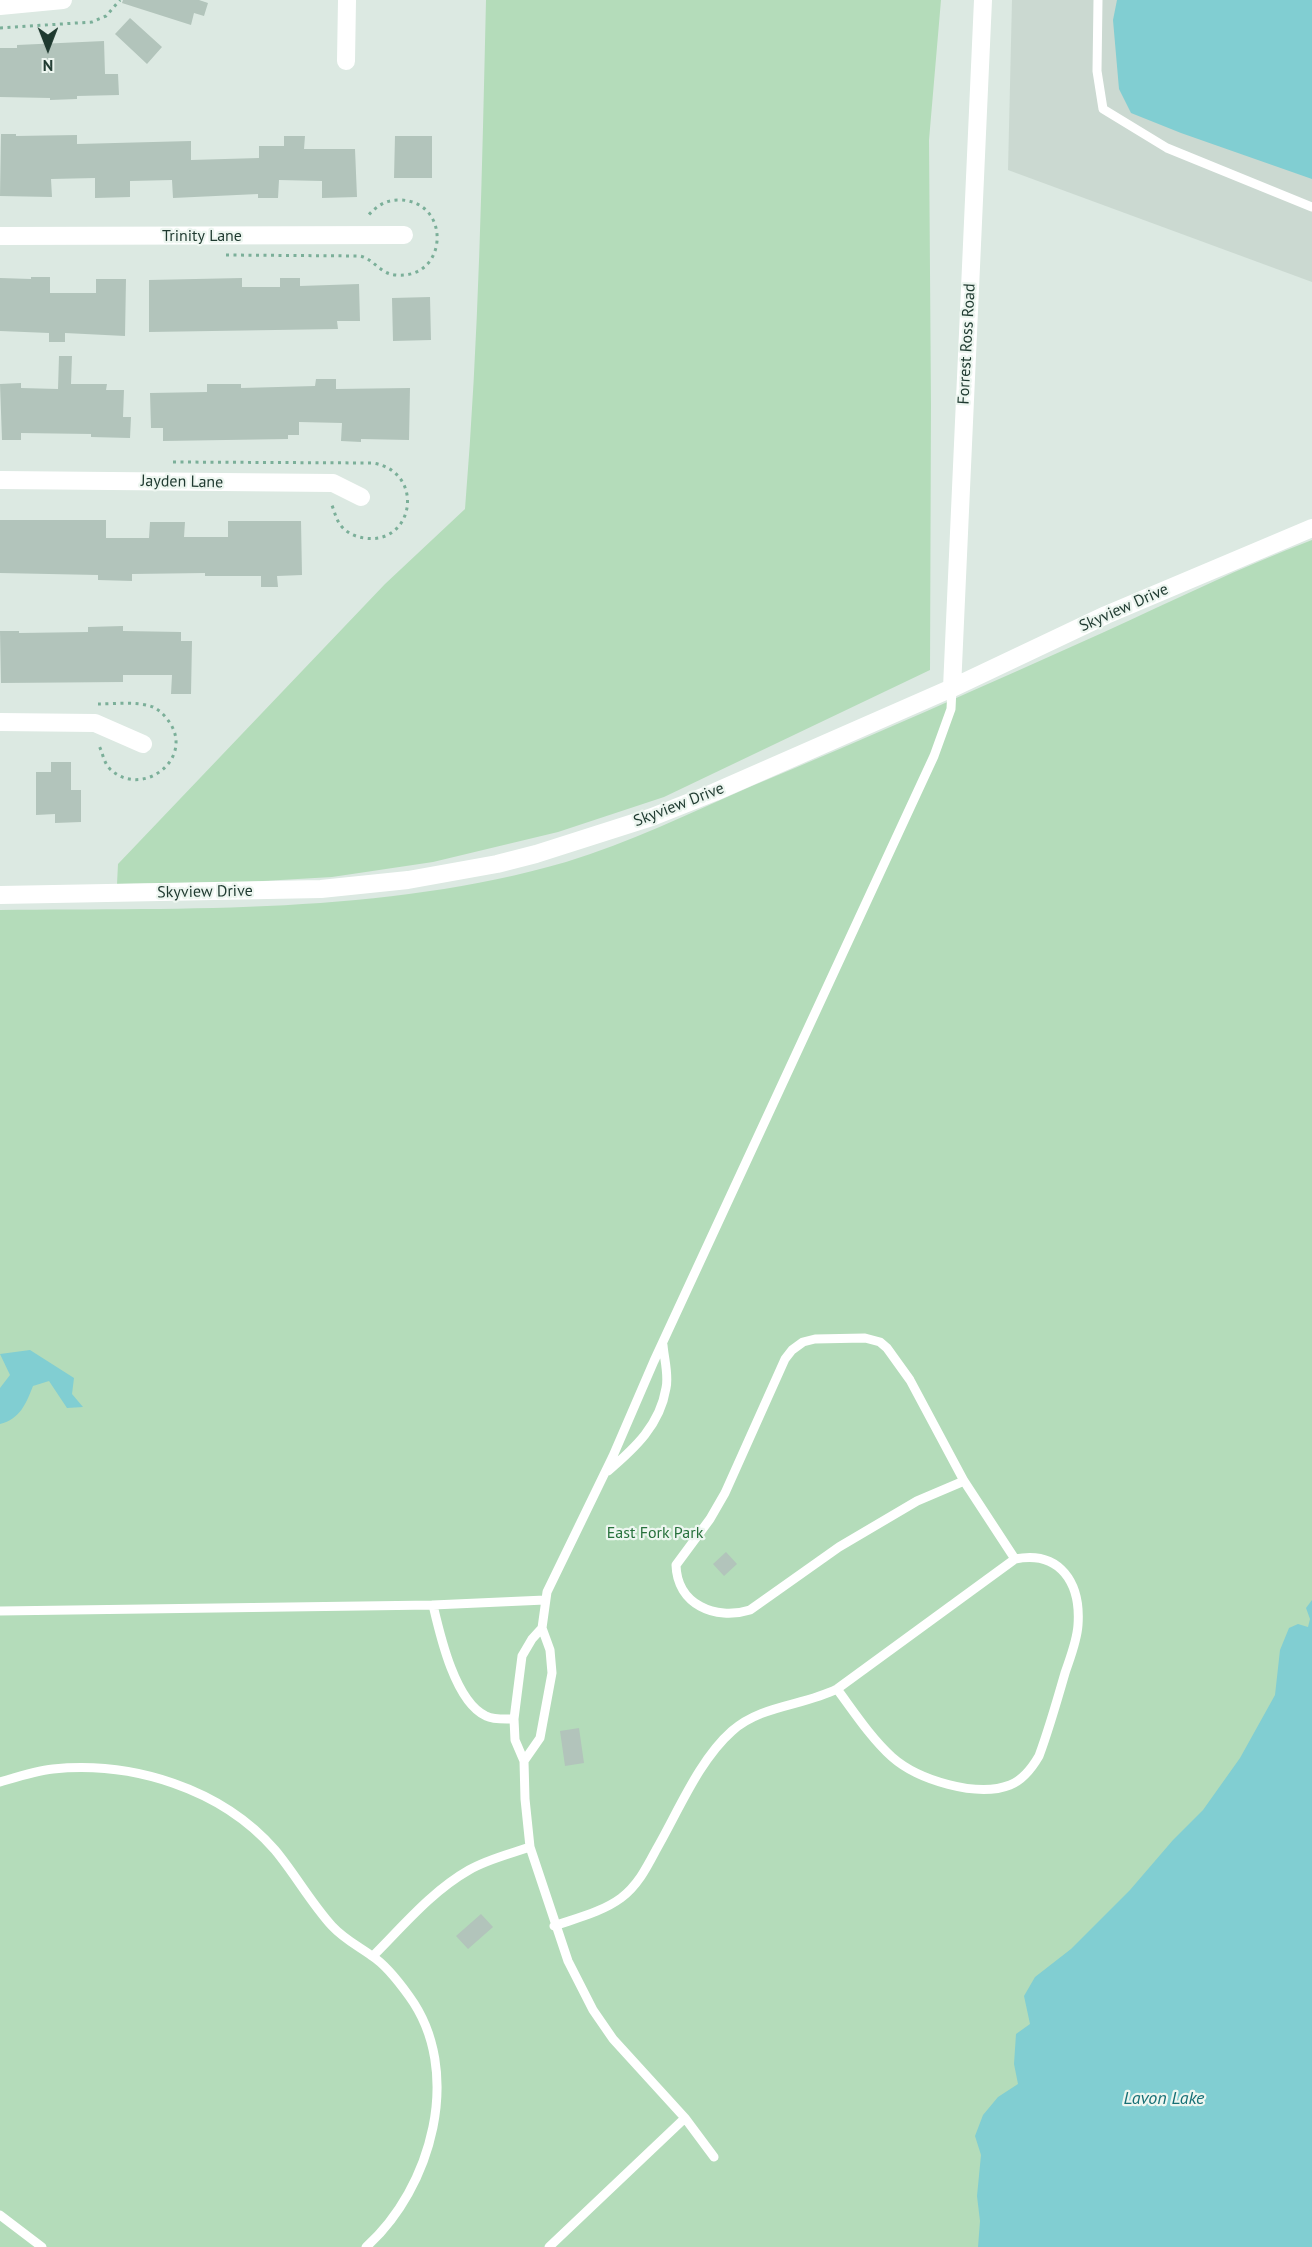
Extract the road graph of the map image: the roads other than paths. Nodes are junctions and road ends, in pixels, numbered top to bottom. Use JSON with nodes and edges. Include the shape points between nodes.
{"nodes":[{"id":1,"x":63,"y":0,"type":"edge"},
{"id":2,"x":347,"y":0,"type":"edge"},
{"id":3,"x":983,"y":0,"type":"edge"},
{"id":4,"x":1098,"y":0,"type":"edge"},
{"id":5,"x":0,"y":6,"type":"edge"},
{"id":6,"x":346,"y":61,"type":"dead end"},
{"id":7,"x":1312,"y":207,"type":"edge"},
{"id":8,"x":404,"y":235,"type":"dead end"},
{"id":9,"x":0,"y":236,"type":"edge"},
{"id":10,"x":0,"y":480,"type":"edge"},
{"id":11,"x":361,"y":497,"type":"dead end"},
{"id":12,"x":1312,"y":529,"type":"edge"},
{"id":13,"x":952,"y":688,"type":"junction"},
{"id":14,"x":0,"y":722,"type":"edge"},
{"id":15,"x":143,"y":744,"type":"dead end"},
{"id":16,"x":0,"y":895,"type":"edge"},
{"id":17,"x":663,"y":1342,"type":"junction"},
{"id":18,"x":603,"y":1475,"type":"junction"},
{"id":19,"x":964,"y":1481,"type":"junction"},
{"id":20,"x":1015,"y":1559,"type":"junction"},
{"id":21,"x":545,"y":1600,"type":"junction"},
{"id":22,"x":433,"y":1605,"type":"junction"},
{"id":23,"x":0,"y":1611,"type":"edge"},
{"id":24,"x":542,"y":1628,"type":"junction"},
{"id":25,"x":837,"y":1689,"type":"junction"},
{"id":26,"x":514,"y":1719,"type":"junction"},
{"id":27,"x":524,"y":1761,"type":"junction"},
{"id":28,"x":0,"y":1782,"type":"edge"},
{"id":29,"x":530,"y":1847,"type":"junction"},
{"id":30,"x":554,"y":1926,"type":"junction"},
{"id":31,"x":373,"y":1956,"type":"junction"},
{"id":32,"x":685,"y":2118,"type":"junction"},
{"id":33,"x":714,"y":2157,"type":"dead end"},
{"id":34,"x":0,"y":2215,"type":"edge"},
{"id":35,"x":42,"y":2247,"type":"edge"},
{"id":36,"x":366,"y":2247,"type":"edge"},
{"id":37,"x":549,"y":2247,"type":"edge"}],
"edges":[{"from":1,"to":5,"type":"street"},
{"from":2,"to":6,"type":"street"},
{"from":3,"to":13,"type":"street","name":"Forrest Ross Road"},
{"from":4,"to":7,"type":"lane","via":[[1097,71],[1103,109],[1167,148]]},
{"from":8,"to":9,"type":"street","name":"Trinity Lane"},
{"from":10,"to":11,"type":"street","name":"Jayden Lane","via":[[333,483]]},
{"from":12,"to":13,"type":"street","name":"Skyview Drive","via":[[1106,615]]},
{"from":13,"to":16,"type":"street","name":"Skyview Drive","via":[[652,817],[497,864],[408,880],[321,889]]},
{"from":13,"to":17,"type":"lane","via":[[951,709],[934,756]]},
{"from":14,"to":15,"type":"street","via":[[95,723]]},
{"from":17,"to":18,"type":"lane"},
{"from":17,"to":18,"type":"lane","via":[[667,1386],[660,1414],[638,1445]]},
{"from":18,"to":21,"type":"lane"},
{"from":19,"to":19,"type":"lane","via":[[910,1380],[887,1348],[865,1338],[803,1342],[785,1359],[717,1507],[676,1565],[678,1584],[696,1604],[708,1610],[738,1614],[750,1610],[857,1536],[918,1501]]},
{"from":19,"to":20,"type":"lane"},
{"from":20,"to":25,"type":"lane"},
{"from":20,"to":25,"type":"lane","via":[[1036,1557],[1057,1564],[1071,1582],[1078,1609],[1076,1639],[1043,1745],[1032,1767],[1018,1780],[1000,1788],[983,1789],[932,1781],[919,1775],[892,1757]]},
{"from":21,"to":22,"type":"lane"},
{"from":21,"to":24,"type":"lane"},
{"from":22,"to":23,"type":"lane"},
{"from":22,"to":26,"type":"lane","via":[[450,1664],[472,1703],[487,1717]]},
{"from":24,"to":26,"type":"lane","via":[[522,1656]]},
{"from":24,"to":27,"type":"lane","via":[[550,1650],[552,1673],[540,1738]]},
{"from":25,"to":30,"type":"lane","via":[[756,1715],[732,1730],[702,1768],[638,1881],[612,1903]]},
{"from":26,"to":27,"type":"lane","via":[[515,1740]]},
{"from":27,"to":29,"type":"lane"},
{"from":28,"to":31,"type":"lane","via":[[50,1769],[106,1769],[140,1774],[199,1793],[259,1835],[339,1934]]},
{"from":29,"to":30,"type":"lane"},
{"from":29,"to":31,"type":"lane","via":[[481,1864],[458,1877]]},
{"from":30,"to":32,"type":"lane","via":[[567,1961],[603,2025]]},
{"from":31,"to":36,"type":"lane","via":[[409,1996],[428,2031],[436,2087],[432,2134],[417,2175],[392,2218]]},
{"from":32,"to":33,"type":"lane"},
{"from":32,"to":37,"type":"lane"},
{"from":34,"to":35,"type":"lane"}]}
